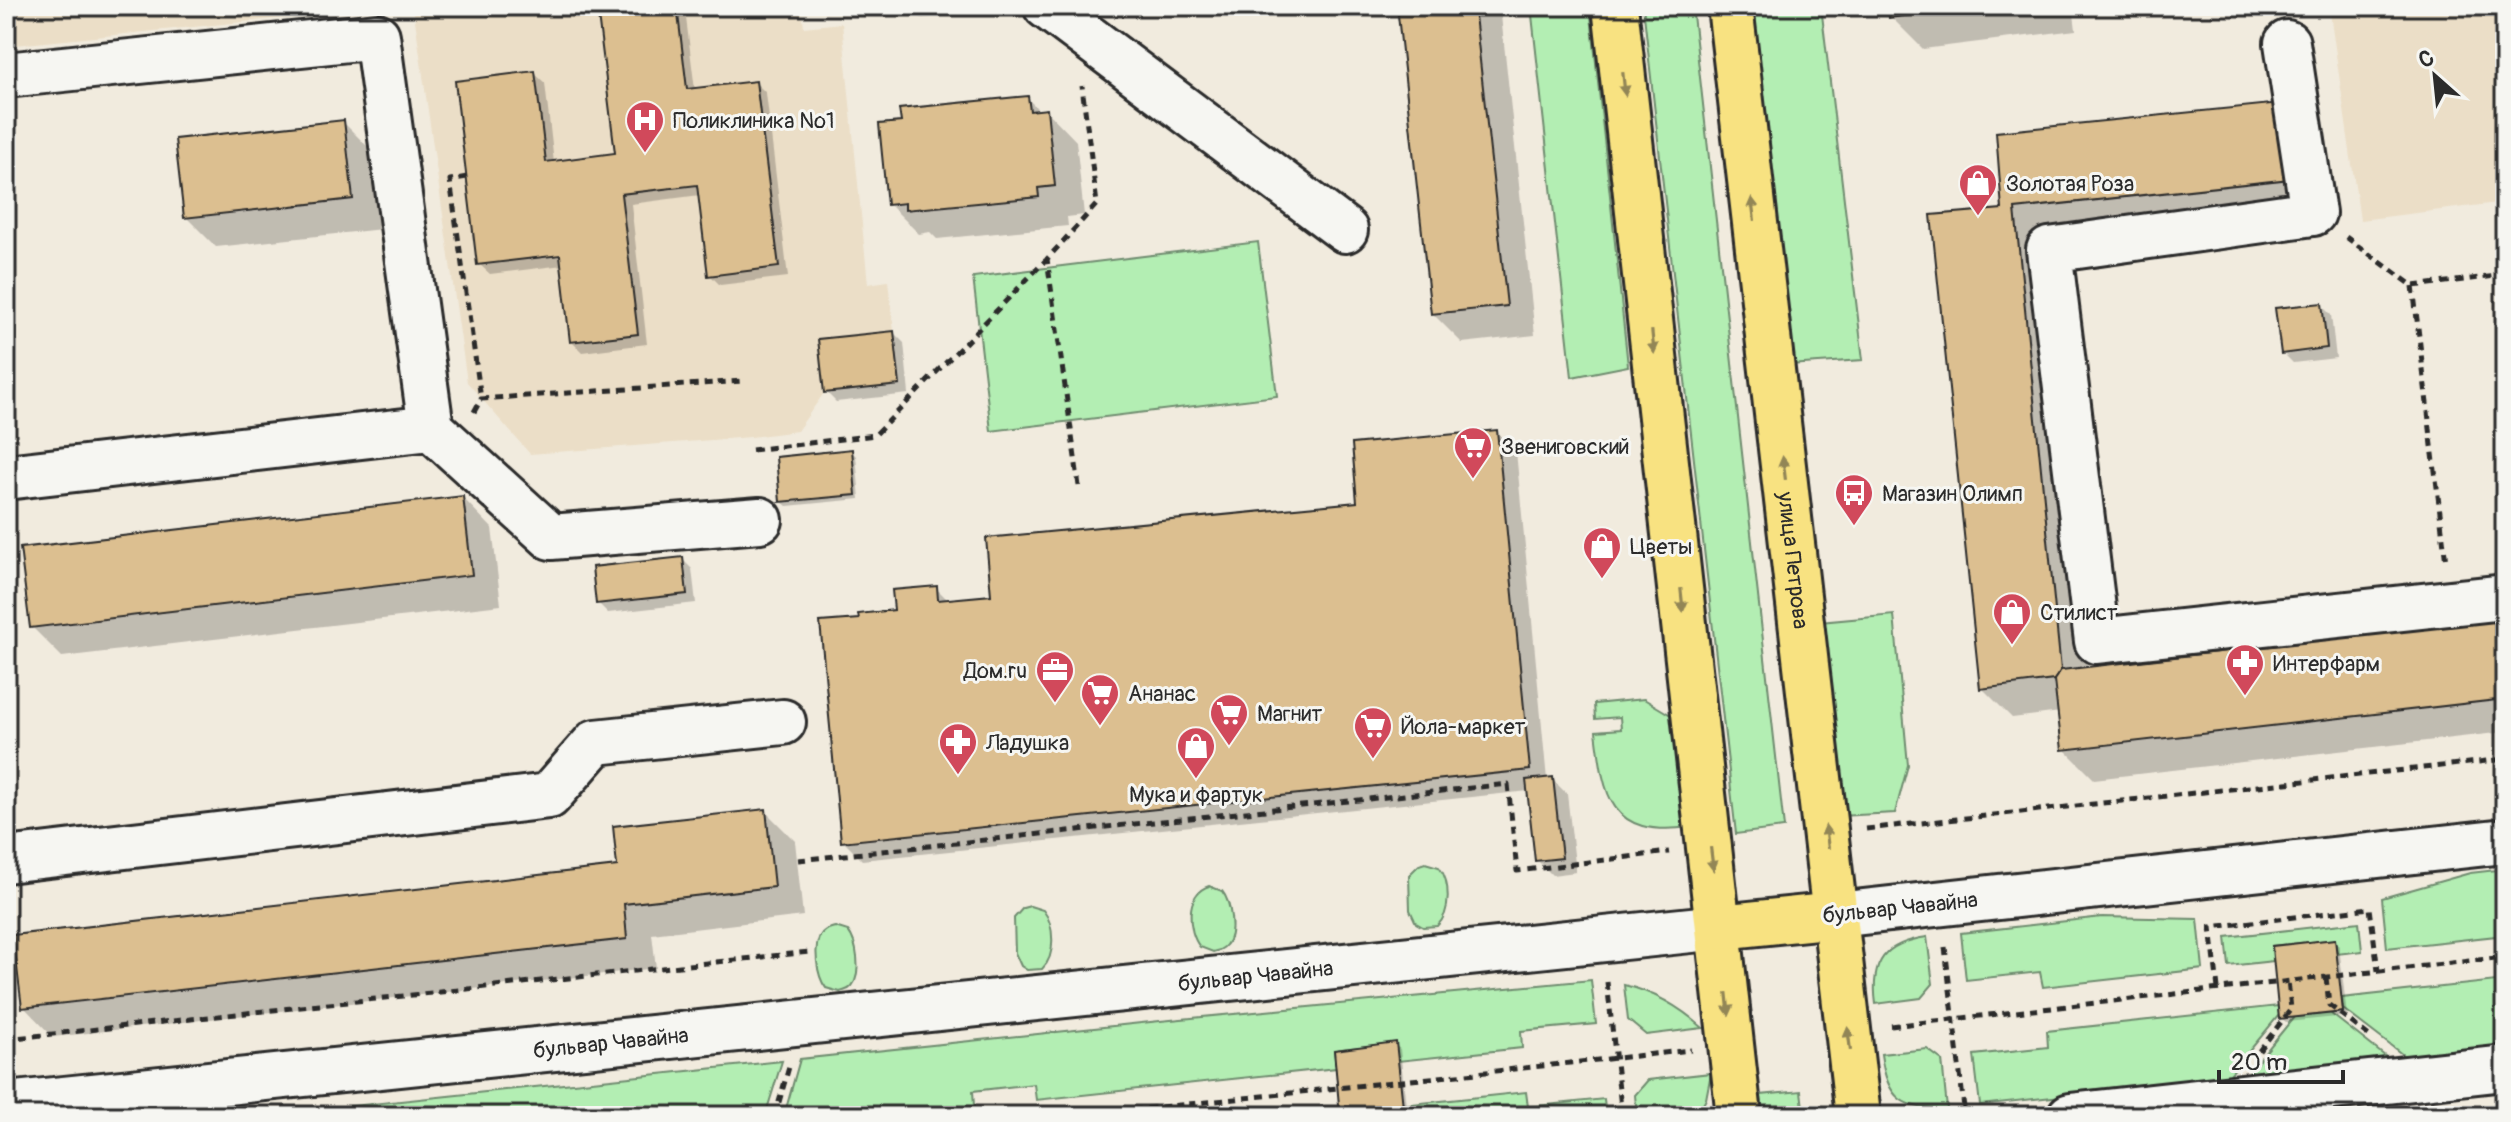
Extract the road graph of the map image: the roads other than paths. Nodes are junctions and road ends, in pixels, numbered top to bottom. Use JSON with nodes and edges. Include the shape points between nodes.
{"nodes":[{"id":1,"x":1615,"y":6,"type":"edge"},
{"id":2,"x":1730,"y":6,"type":"edge"},
{"id":3,"x":1060,"y":17,"type":"edge"},
{"id":4,"x":2287,"y":43,"type":"dead end"},
{"id":5,"x":6,"y":75,"type":"edge"},
{"id":6,"x":1345,"y":230,"type":"dead end"},
{"id":7,"x":444,"y":440,"type":"junction"},
{"id":8,"x":6,"y":477,"type":"edge"},
{"id":9,"x":760,"y":520,"type":"dead end"},
{"id":10,"x":2505,"y":597,"type":"edge"},
{"id":11,"x":783,"y":722,"type":"dead end"},
{"id":12,"x":2505,"y":841,"type":"edge"},
{"id":13,"x":6,"y":860,"type":"edge"},
{"id":14,"x":1836,"y":915,"type":"junction"},
{"id":15,"x":1720,"y":927,"type":"junction"},
{"id":16,"x":2505,"y":1068,"type":"edge"},
{"id":17,"x":2351,"y":1100,"type":"edge"},
{"id":18,"x":6,"y":1105,"type":"edge"},
{"id":19,"x":1739,"y":1116,"type":"edge"},
{"id":20,"x":1858,"y":1116,"type":"edge"},
{"id":21,"x":2070,"y":1116,"type":"edge"}],
"edges":[{"from":1,"to":15,"type":"main road","one_way":true},
{"from":14,"to":2,"type":"main road","name":"улица Петрова","one_way":true},
{"from":3,"to":6,"type":"street"},
{"from":4,"to":10,"type":"street","via":[[2313,213],[2049,250],[2097,641]]},
{"from":5,"to":7,"type":"street","via":[[377,36]]},
{"from":7,"to":8,"type":"street"},
{"from":7,"to":9,"type":"street","via":[[551,537]]},
{"from":11,"to":13,"type":"street","via":[[596,742],[549,796]]},
{"from":12,"to":14,"type":"street","name":"бульвар Чавайна"},
{"from":14,"to":15,"type":"main road","name":"бульвар Чавайна"},
{"from":20,"to":14,"type":"main road","name":"улица Петрова","one_way":true},
{"from":15,"to":18,"type":"street","name":"бульвар Чавайна"},
{"from":15,"to":19,"type":"main road","one_way":true},
{"from":16,"to":17,"type":"street"},
{"from":17,"to":21,"type":"street"}]}
